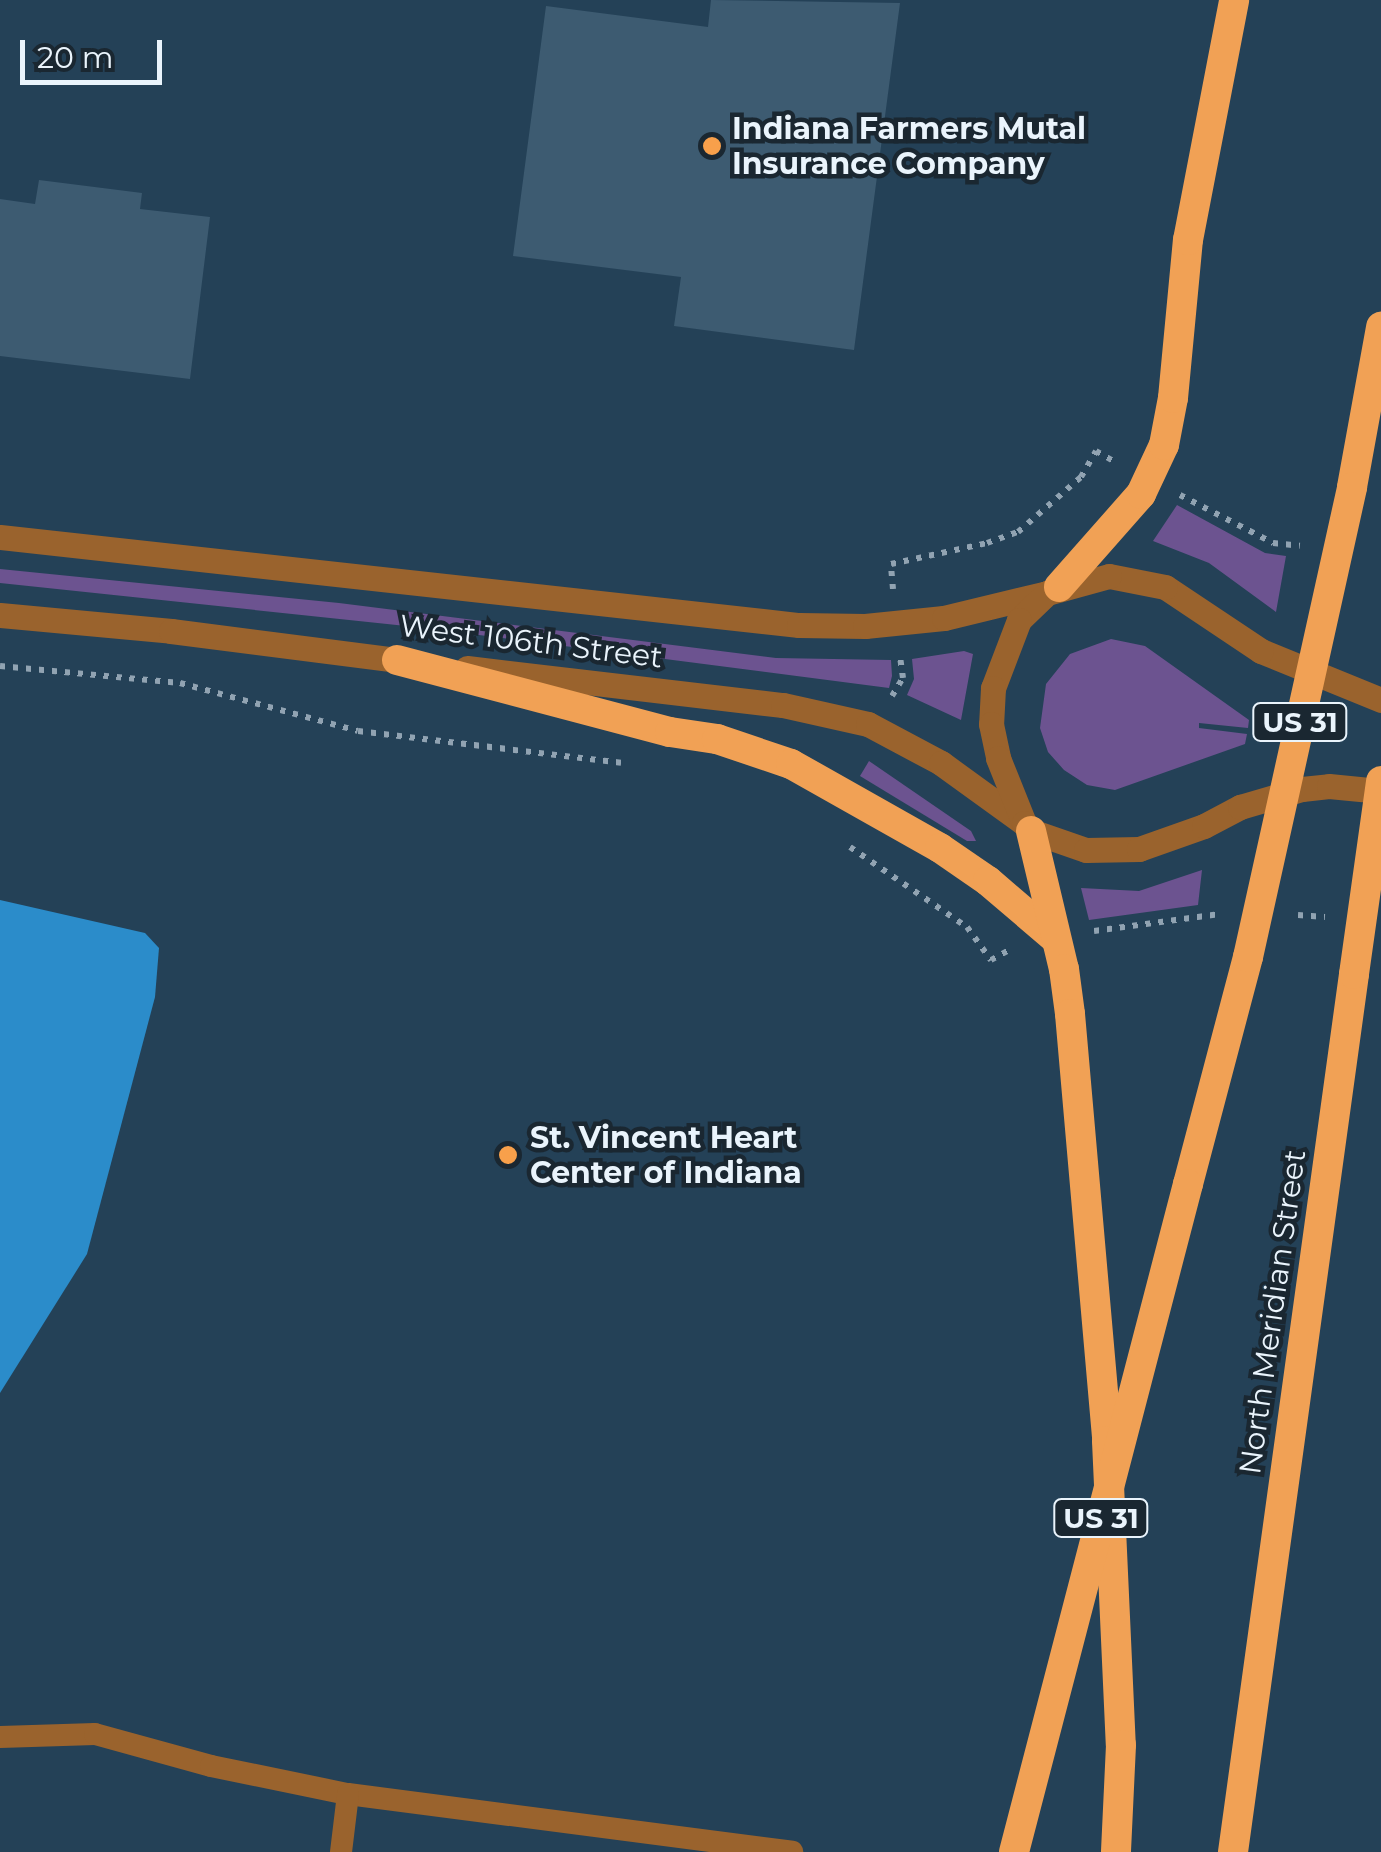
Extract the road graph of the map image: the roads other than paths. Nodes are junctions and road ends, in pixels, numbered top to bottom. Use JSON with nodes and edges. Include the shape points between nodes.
{"nodes":[{"id":1,"x":1234,"y":0,"type":"edge"},
{"id":2,"x":1381,"y":327,"type":"edge"},
{"id":3,"x":0,"y":537,"type":"edge"},
{"id":4,"x":1053,"y":590,"type":"junction"},
{"id":5,"x":0,"y":615,"type":"edge"},
{"id":6,"x":397,"y":660,"type":"junction"},
{"id":7,"x":1381,"y":700,"type":"edge"},
{"id":8,"x":1381,"y":781,"type":"edge"},
{"id":9,"x":1381,"y":791,"type":"edge"},
{"id":10,"x":1028,"y":827,"type":"junction"},
{"id":11,"x":1056,"y":940,"type":"junction"},
{"id":12,"x":0,"y":1737,"type":"edge"},
{"id":13,"x":348,"y":1794,"type":"junction"},
{"id":14,"x":340,"y":1852,"type":"edge"},
{"id":15,"x":792,"y":1852,"type":"edge"},
{"id":16,"x":1014,"y":1852,"type":"edge"},
{"id":17,"x":1116,"y":1852,"type":"edge"},
{"id":18,"x":1233,"y":1852,"type":"edge"}],
"edges":[{"from":1,"to":4,"type":"highway","via":[[1188,240],[1164,445],[1142,494]]},
{"from":2,"to":16,"type":"highway","number":"US 31","bridge":true,"via":[[1248,957]]},
{"from":3,"to":4,"type":"street","name":"West 106th Street","via":[[826,626],[944,618]]},
{"from":4,"to":7,"type":"street","name":"West 106th Street","via":[[1108,576],[1165,586],[1262,651]]},
{"from":4,"to":10,"type":"street","via":[[1020,620],[993,688],[993,742]]},
{"from":5,"to":6,"type":"street","name":"West 106th Street"},
{"from":6,"to":10,"type":"street","name":"West 106th Street","via":[[783,705],[852,720],[900,737]]},
{"from":6,"to":11,"type":"highway","via":[[718,739],[791,764],[940,848]]},
{"from":8,"to":18,"type":"highway","name":"North Meridian Street","bridge":true},
{"from":9,"to":10,"type":"street","name":"West 106th Street","via":[[1329,786],[1273,796],[1138,849],[1086,850]]},
{"from":10,"to":11,"type":"highway"},
{"from":11,"to":17,"type":"highway","via":[[1075,1067],[1107,1441],[1121,1745]]},
{"from":12,"to":13,"type":"lane","via":[[95,1734]]},
{"from":13,"to":14,"type":"lane"},
{"from":13,"to":15,"type":"lane"}]}
